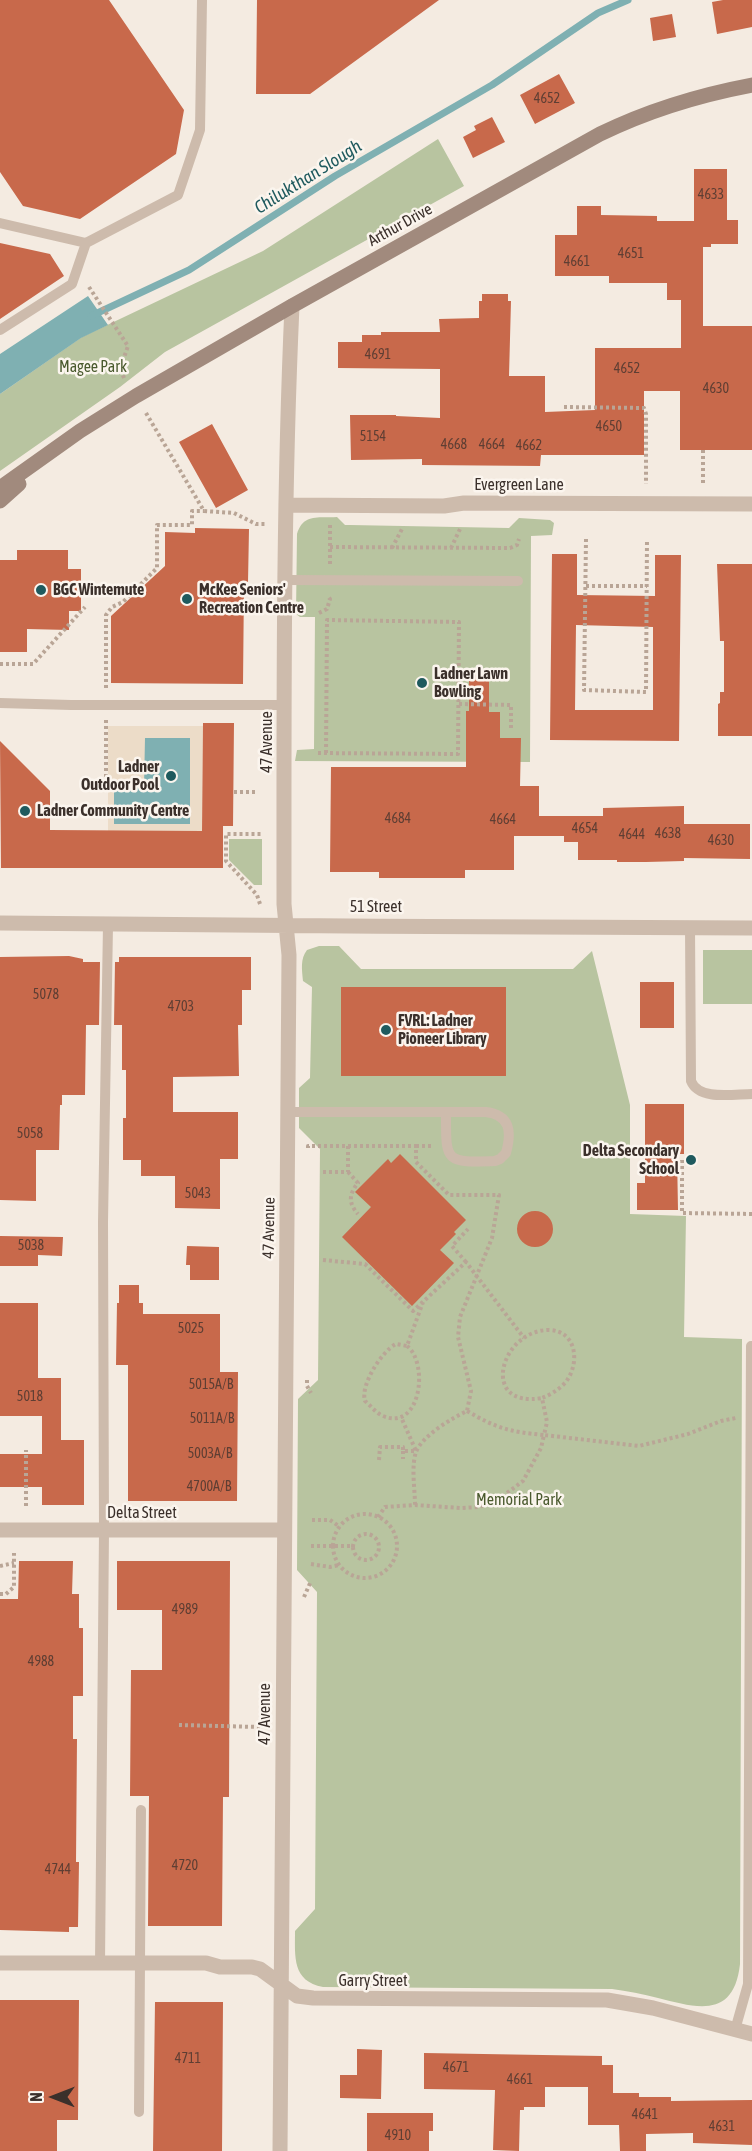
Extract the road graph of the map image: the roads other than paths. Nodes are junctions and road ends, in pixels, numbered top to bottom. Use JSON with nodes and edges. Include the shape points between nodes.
{"nodes":[{"id":1,"x":202,"y":0,"type":"edge"},
{"id":2,"x":752,"y":85,"type":"edge"},
{"id":3,"x":0,"y":223,"type":"edge"},
{"id":4,"x":86,"y":243,"type":"junction"},
{"id":5,"x":292,"y":306,"type":"junction"},
{"id":6,"x":0,"y":330,"type":"edge"},
{"id":7,"x":80,"y":431,"type":"junction"},
{"id":8,"x":0,"y":488,"type":"edge"},
{"id":9,"x":0,"y":501,"type":"edge"},
{"id":10,"x":752,"y":504,"type":"edge"},
{"id":11,"x":286,"y":505,"type":"junction"},
{"id":12,"x":286,"y":580,"type":"junction"},
{"id":13,"x":518,"y":581,"type":"dead end"},
{"id":14,"x":0,"y":703,"type":"edge"},
{"id":15,"x":285,"y":705,"type":"junction"},
{"id":16,"x":0,"y":923,"type":"edge"},
{"id":17,"x":108,"y":925,"type":"junction"},
{"id":18,"x":286,"y":926,"type":"junction"},
{"id":19,"x":690,"y":927,"type":"junction"},
{"id":20,"x":752,"y":928,"type":"edge"},
{"id":21,"x":752,"y":1094,"type":"edge"},
{"id":22,"x":288,"y":1112,"type":"junction"},
{"id":23,"x":446,"y":1113,"type":"junction"},
{"id":24,"x":751,"y":1346,"type":"edge"},
{"id":25,"x":752,"y":1415,"type":"edge"},
{"id":26,"x":0,"y":1530,"type":"edge"},
{"id":27,"x":284,"y":1530,"type":"junction"},
{"id":28,"x":105,"y":1531,"type":"junction"},
{"id":29,"x":141,"y":1810,"type":"dead end"},
{"id":30,"x":0,"y":1962,"type":"edge"},
{"id":31,"x":100,"y":1963,"type":"junction"},
{"id":32,"x":141,"y":1963,"type":"junction"},
{"id":33,"x":280,"y":1984,"type":"junction"},
{"id":34,"x":735,"y":2030,"type":"junction"},
{"id":35,"x":752,"y":2034,"type":"edge"},
{"id":36,"x":139,"y":2112,"type":"dead end"},
{"id":37,"x":279,"y":2151,"type":"edge"}],
"edges":[{"from":1,"to":4,"type":"lane","via":[[200,130],[178,195]]},
{"from":2,"to":5,"type":"main road","name":"Arthur Drive","via":[[670,105],[615,127]]},
{"from":3,"to":4,"type":"lane"},
{"from":4,"to":6,"type":"lane","via":[[72,284]]},
{"from":5,"to":7,"type":"main road","name":"Arthur Drive"},
{"from":5,"to":11,"type":"street","name":"47 Avenue"},
{"from":7,"to":8,"type":"main road","name":"Arthur Drive"},
{"from":7,"to":9,"type":"main road","name":"Arthur Drive"},
{"from":10,"to":11,"type":"street","name":"Evergreen Lane"},
{"from":11,"to":12,"type":"street","name":"47 Avenue"},
{"from":12,"to":13,"type":"lane"},
{"from":12,"to":15,"type":"street","name":"47 Avenue"},
{"from":14,"to":15,"type":"lane"},
{"from":15,"to":18,"type":"street","name":"47 Avenue"},
{"from":16,"to":17,"type":"street","name":"51 Street"},
{"from":17,"to":18,"type":"street","name":"51 Street"},
{"from":17,"to":28,"type":"lane","via":[[103,1222]]},
{"from":18,"to":19,"type":"street","name":"51 Street"},
{"from":18,"to":22,"type":"street","name":"47 Avenue"},
{"from":19,"to":20,"type":"street","name":"51 Street"},
{"from":19,"to":21,"type":"lane","via":[[691,1081],[703,1093]]},
{"from":22,"to":23,"type":"lane"},
{"from":22,"to":27,"type":"street","name":"47 Avenue"},
{"from":23,"to":23,"type":"lane","via":[[486,1112],[503,1117],[508,1128],[507,1153],[495,1161],[453,1158],[446,1146]]},
{"from":24,"to":25,"type":"lane"},
{"from":25,"to":34,"type":"lane","via":[[748,1984]]},
{"from":26,"to":28,"type":"street","name":"Delta Street"},
{"from":27,"to":28,"type":"street","name":"Delta Street"},
{"from":27,"to":33,"type":"street","name":"47 Avenue"},
{"from":28,"to":31,"type":"lane"},
{"from":29,"to":32,"type":"lane"},
{"from":30,"to":31,"type":"street","name":"Garry Street"},
{"from":31,"to":32,"type":"street","name":"Garry Street"},
{"from":32,"to":33,"type":"street","name":"Garry Street","via":[[252,1967]]},
{"from":32,"to":36,"type":"lane"},
{"from":33,"to":34,"type":"street","name":"Garry Street","via":[[297,1996],[313,1998],[607,2000],[653,2007]]},
{"from":33,"to":37,"type":"street","name":"47 Avenue"},
{"from":34,"to":35,"type":"street","name":"Garry Street"}]}
